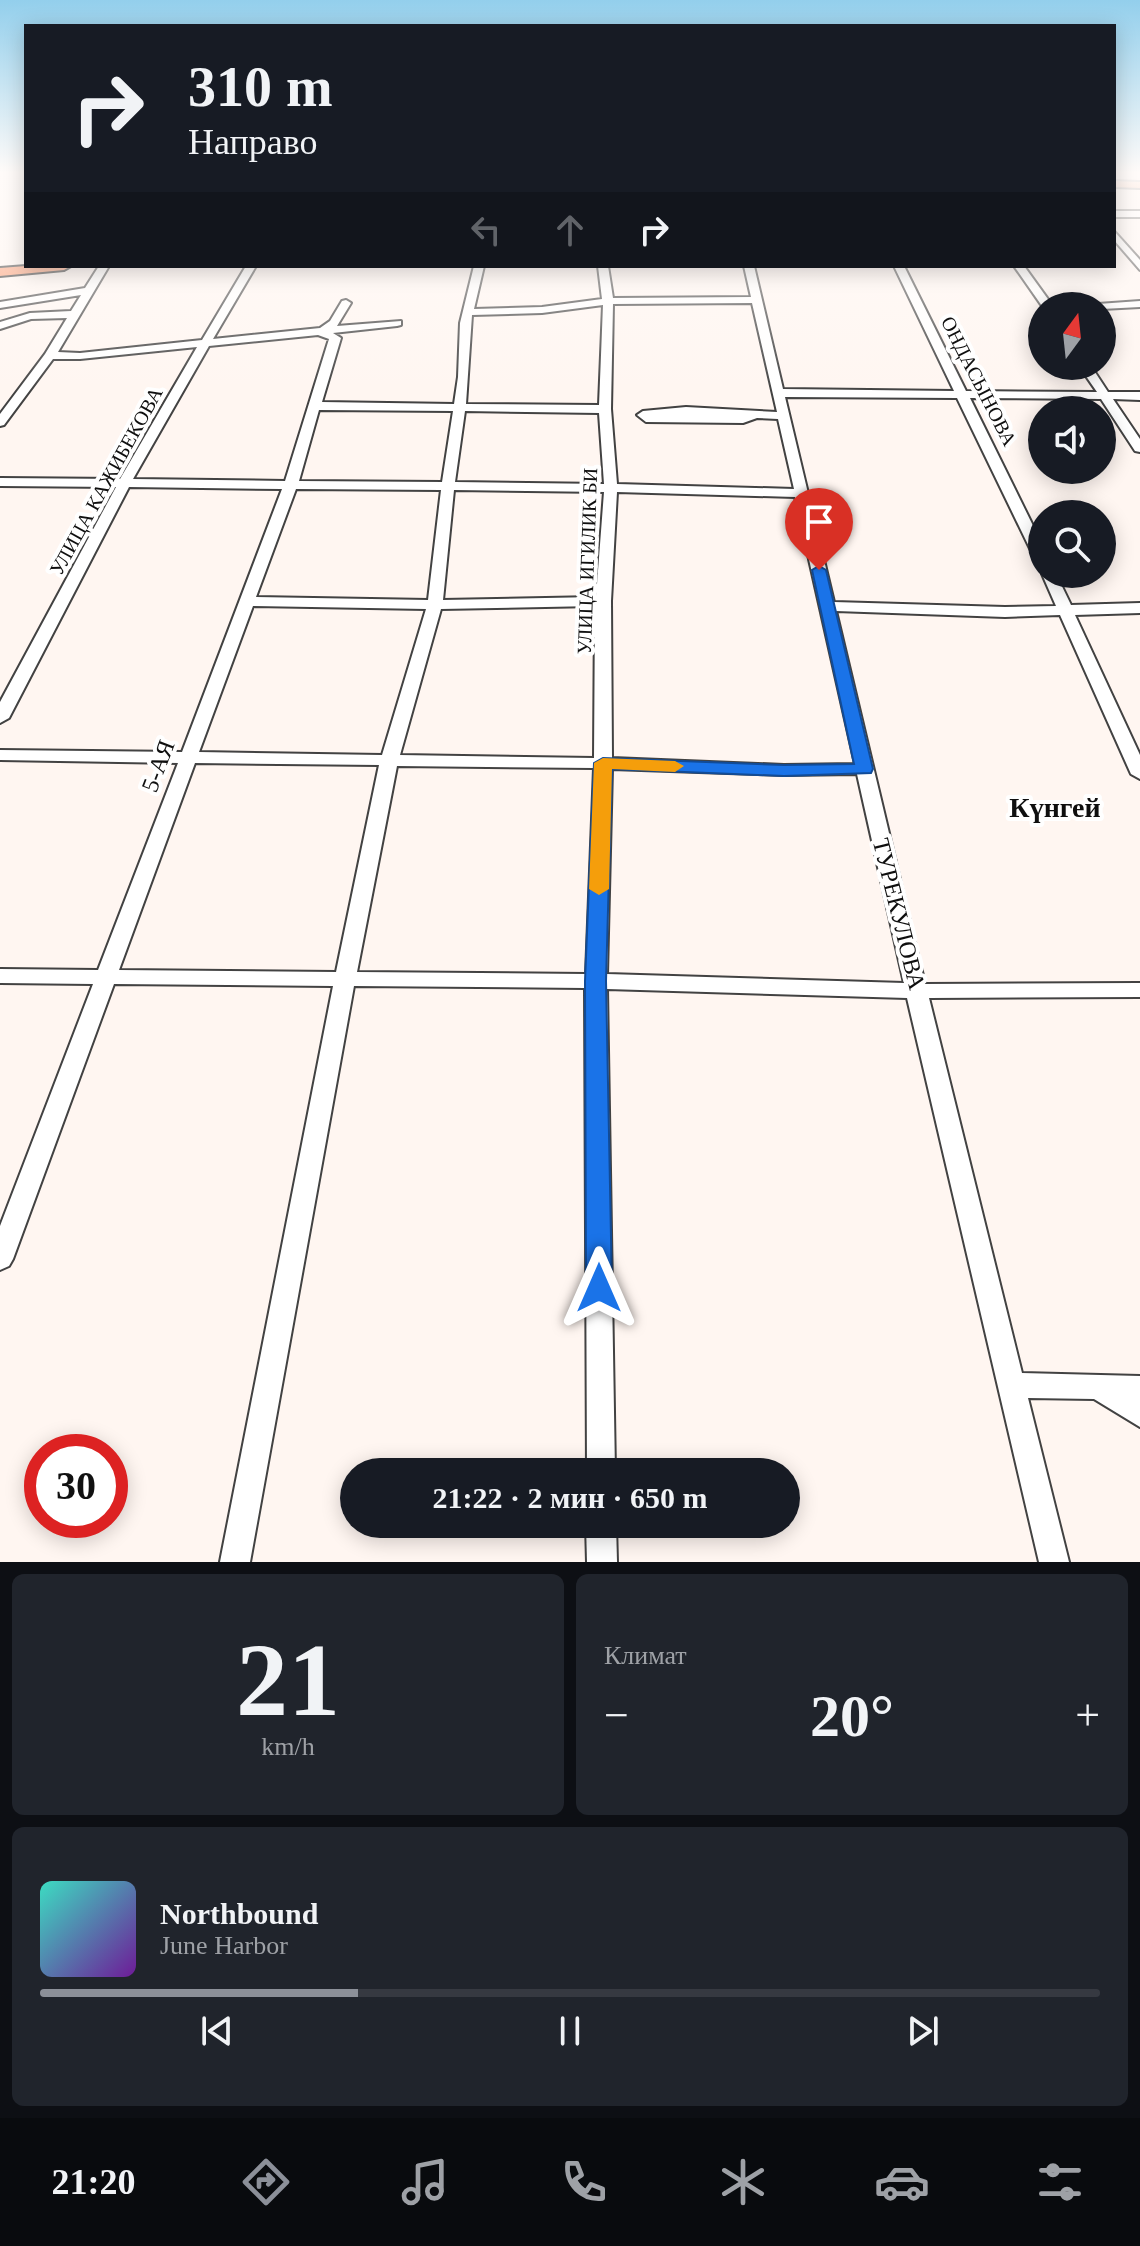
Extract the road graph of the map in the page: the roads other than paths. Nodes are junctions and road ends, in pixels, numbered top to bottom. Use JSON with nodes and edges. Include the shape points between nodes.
{"nodes":[{"id":1,"x":1124,"y":246,"type":"edge"},
{"id":2,"x":1116,"y":259,"type":"edge"},
{"id":3,"x":1138,"y":262,"type":"edge"},
{"id":4,"x":43,"y":268,"type":"edge"},
{"id":5,"x":103,"y":268,"type":"edge"},
{"id":6,"x":250,"y":268,"type":"edge"},
{"id":7,"x":479,"y":268,"type":"edge"},
{"id":8,"x":603,"y":268,"type":"edge"},
{"id":9,"x":749,"y":268,"type":"edge"},
{"id":10,"x":900,"y":268,"type":"edge"},
{"id":11,"x":1020,"y":268,"type":"edge"},
{"id":12,"x":0,"y":272,"type":"edge"},
{"id":13,"x":88,"y":291,"type":"junction"},
{"id":14,"x":1038,"y":292,"type":"edge"},
{"id":15,"x":757,"y":300,"type":"junction"},
{"id":16,"x":608,"y":301,"type":"junction"},
{"id":17,"x":346,"y":303,"type":"dead end"},
{"id":18,"x":1140,"y":304,"type":"edge"},
{"id":19,"x":0,"y":305,"type":"edge"},
{"id":20,"x":1116,"y":305,"type":"edge"},
{"id":21,"x":469,"y":312,"type":"junction"},
{"id":22,"x":74,"y":314,"type":"junction"},
{"id":23,"x":397,"y":323,"type":"dead end"},
{"id":24,"x":0,"y":326,"type":"edge"},
{"id":25,"x":321,"y":332,"type":"junction"},
{"id":26,"x":205,"y":344,"type":"junction"},
{"id":27,"x":50,"y":355,"type":"junction"},
{"id":28,"x":1095,"y":380,"type":"edge"},
{"id":29,"x":780,"y":393,"type":"junction"},
{"id":30,"x":963,"y":394,"type":"junction"},
{"id":31,"x":1105,"y":395,"type":"junction"},
{"id":32,"x":1140,"y":396,"type":"edge"},
{"id":33,"x":315,"y":406,"type":"junction"},
{"id":34,"x":460,"y":406,"type":"junction"},
{"id":35,"x":605,"y":409,"type":"junction"},
{"id":36,"x":755,"y":415,"type":"junction"},
{"id":37,"x":785,"y":416,"type":"junction"},
{"id":38,"x":0,"y":422,"type":"edge"},
{"id":39,"x":1140,"y":448,"type":"edge"},
{"id":40,"x":0,"y":482,"type":"edge"},
{"id":41,"x":126,"y":483,"type":"junction"},
{"id":42,"x":291,"y":484,"type":"junction"},
{"id":43,"x":448,"y":485,"type":"junction"},
{"id":44,"x":611,"y":488,"type":"junction"},
{"id":45,"x":802,"y":493,"type":"junction"},
{"id":46,"x":1028,"y":530,"type":"edge"},
{"id":47,"x":1056,"y":588,"type":"edge"},
{"id":48,"x":246,"y":601,"type":"junction"},
{"id":49,"x":603,"y":601,"type":"junction"},
{"id":50,"x":435,"y":605,"type":"junction"},
{"id":51,"x":828,"y":606,"type":"junction"},
{"id":52,"x":1140,"y":608,"type":"edge"},
{"id":53,"x":1067,"y":610,"type":"junction"},
{"id":54,"x":0,"y":718,"type":"edge"},
{"id":55,"x":0,"y":755,"type":"edge"},
{"id":56,"x":187,"y":756,"type":"junction"},
{"id":57,"x":389,"y":762,"type":"junction"},
{"id":58,"x":603,"y":763,"type":"junction"},
{"id":59,"x":864,"y":769,"type":"junction"},
{"id":60,"x":1140,"y":774,"type":"edge"},
{"id":61,"x":0,"y":976,"type":"edge"},
{"id":62,"x":103,"y":978,"type":"junction"},
{"id":63,"x":345,"y":979,"type":"junction"},
{"id":64,"x":596,"y":981,"type":"junction"},
{"id":65,"x":1140,"y":990,"type":"edge"},
{"id":66,"x":918,"y":991,"type":"junction"},
{"id":67,"x":0,"y":1259,"type":"edge"},
{"id":68,"x":1011,"y":1385,"type":"junction"},
{"id":69,"x":1098,"y":1387,"type":"junction"},
{"id":70,"x":1140,"y":1388,"type":"edge"},
{"id":71,"x":1140,"y":1414,"type":"edge"},
{"id":72,"x":601,"y":1458,"type":"edge"},
{"id":73,"x":601,"y":1538,"type":"edge"},
{"id":74,"x":235,"y":1562,"type":"edge"},
{"id":75,"x":602,"y":1562,"type":"edge"},
{"id":76,"x":1054,"y":1562,"type":"edge"}],
"edges":[{"from":1,"to":3,"type":"street"},
{"from":2,"to":3,"type":"street"},
{"from":4,"to":12,"type":"main road"},
{"from":5,"to":13,"type":"street"},
{"from":6,"to":26,"type":"street","name":"УЛИЦА КАЖИБЕКОВА"},
{"from":7,"to":21,"type":"street"},
{"from":8,"to":16,"type":"street","name":"УЛИЦА ИГИЛИК БИ"},
{"from":9,"to":15,"type":"street","name":"ТУРЕКУЛОВА"},
{"from":10,"to":30,"type":"street","name":"ОНДАСЫНОВА"},
{"from":11,"to":14,"type":"street"},
{"from":13,"to":19,"type":"street"},
{"from":13,"to":22,"type":"street"},
{"from":15,"to":16,"type":"street"},
{"from":15,"to":29,"type":"street","name":"ТУРЕКУЛОВА"},
{"from":16,"to":21,"type":"street"},
{"from":16,"to":35,"type":"street","name":"УЛИЦА ИГИЛИК БИ"},
{"from":17,"to":25,"type":"street"},
{"from":18,"to":20,"type":"street"},
{"from":21,"to":34,"type":"street"},
{"from":22,"to":24,"type":"street","via":[[30,316]]},
{"from":22,"to":27,"type":"street"},
{"from":23,"to":25,"type":"street"},
{"from":25,"to":26,"type":"street"},
{"from":25,"to":33,"type":"street","name":"5-АЯ","via":[[335,338]]},
{"from":26,"to":27,"type":"street"},
{"from":26,"to":41,"type":"street","name":"УЛИЦА КАЖИБЕКОВА"},
{"from":27,"to":38,"type":"street"},
{"from":28,"to":31,"type":"street"},
{"from":29,"to":30,"type":"street"},
{"from":29,"to":37,"type":"street","name":"ТУРЕКУЛОВА"},
{"from":30,"to":31,"type":"street"},
{"from":30,"to":46,"type":"street","name":"ОНДАСЫНОВА"},
{"from":31,"to":32,"type":"street"},
{"from":31,"to":39,"type":"street"},
{"from":33,"to":34,"type":"street"},
{"from":33,"to":42,"type":"street","name":"5-АЯ"},
{"from":34,"to":35,"type":"street"},
{"from":34,"to":43,"type":"street"},
{"from":35,"to":44,"type":"street","name":"УЛИЦА ИГИЛИК БИ"},
{"from":36,"to":36,"type":"street","via":[[743,419],[643,415],[686,411]]},
{"from":36,"to":37,"type":"street"},
{"from":37,"to":45,"type":"street","name":"ТУРЕКУЛОВА"},
{"from":40,"to":41,"type":"street"},
{"from":41,"to":42,"type":"street"},
{"from":41,"to":54,"type":"street","name":"УЛИЦА КАЖИБЕКОВА"},
{"from":42,"to":43,"type":"street"},
{"from":42,"to":48,"type":"street","name":"5-АЯ"},
{"from":43,"to":44,"type":"street"},
{"from":43,"to":50,"type":"street"},
{"from":44,"to":45,"type":"street"},
{"from":44,"to":49,"type":"street","name":"УЛИЦА ИГИЛИК БИ"},
{"from":45,"to":51,"type":"street","name":"ТУРЕКУЛОВА"},
{"from":47,"to":53,"type":"street"},
{"from":48,"to":50,"type":"street"},
{"from":48,"to":56,"type":"street","name":"5-АЯ"},
{"from":49,"to":50,"type":"street"},
{"from":49,"to":58,"type":"street","name":"УЛИЦА ИГИЛИК БИ"},
{"from":50,"to":57,"type":"street"},
{"from":51,"to":53,"type":"street"},
{"from":51,"to":59,"type":"street","name":"ТУРЕКУЛОВА"},
{"from":52,"to":53,"type":"street"},
{"from":53,"to":60,"type":"street"},
{"from":55,"to":56,"type":"street"},
{"from":56,"to":57,"type":"street"},
{"from":56,"to":62,"type":"street","name":"5-АЯ"},
{"from":57,"to":58,"type":"street"},
{"from":57,"to":63,"type":"street"},
{"from":58,"to":59,"type":"street"},
{"from":58,"to":64,"type":"street","name":"УЛИЦА ИГИЛИК БИ"},
{"from":59,"to":66,"type":"street","name":"ТУРЕКУЛОВА"},
{"from":61,"to":62,"type":"street"},
{"from":62,"to":63,"type":"street"},
{"from":62,"to":67,"type":"street","name":"5-АЯ"},
{"from":63,"to":64,"type":"street"},
{"from":63,"to":74,"type":"street"},
{"from":64,"to":66,"type":"street"},
{"from":64,"to":72,"type":"street","name":"УЛИЦА ИГИЛИК БИ"},
{"from":65,"to":66,"type":"street"},
{"from":66,"to":68,"type":"street","name":"ТУРЕКУЛОВА"},
{"from":68,"to":69,"type":"street"},
{"from":68,"to":76,"type":"street","name":"ТУРЕКУЛОВА"},
{"from":69,"to":70,"type":"street"},
{"from":69,"to":71,"type":"street"},
{"from":73,"to":75,"type":"street"}]}
